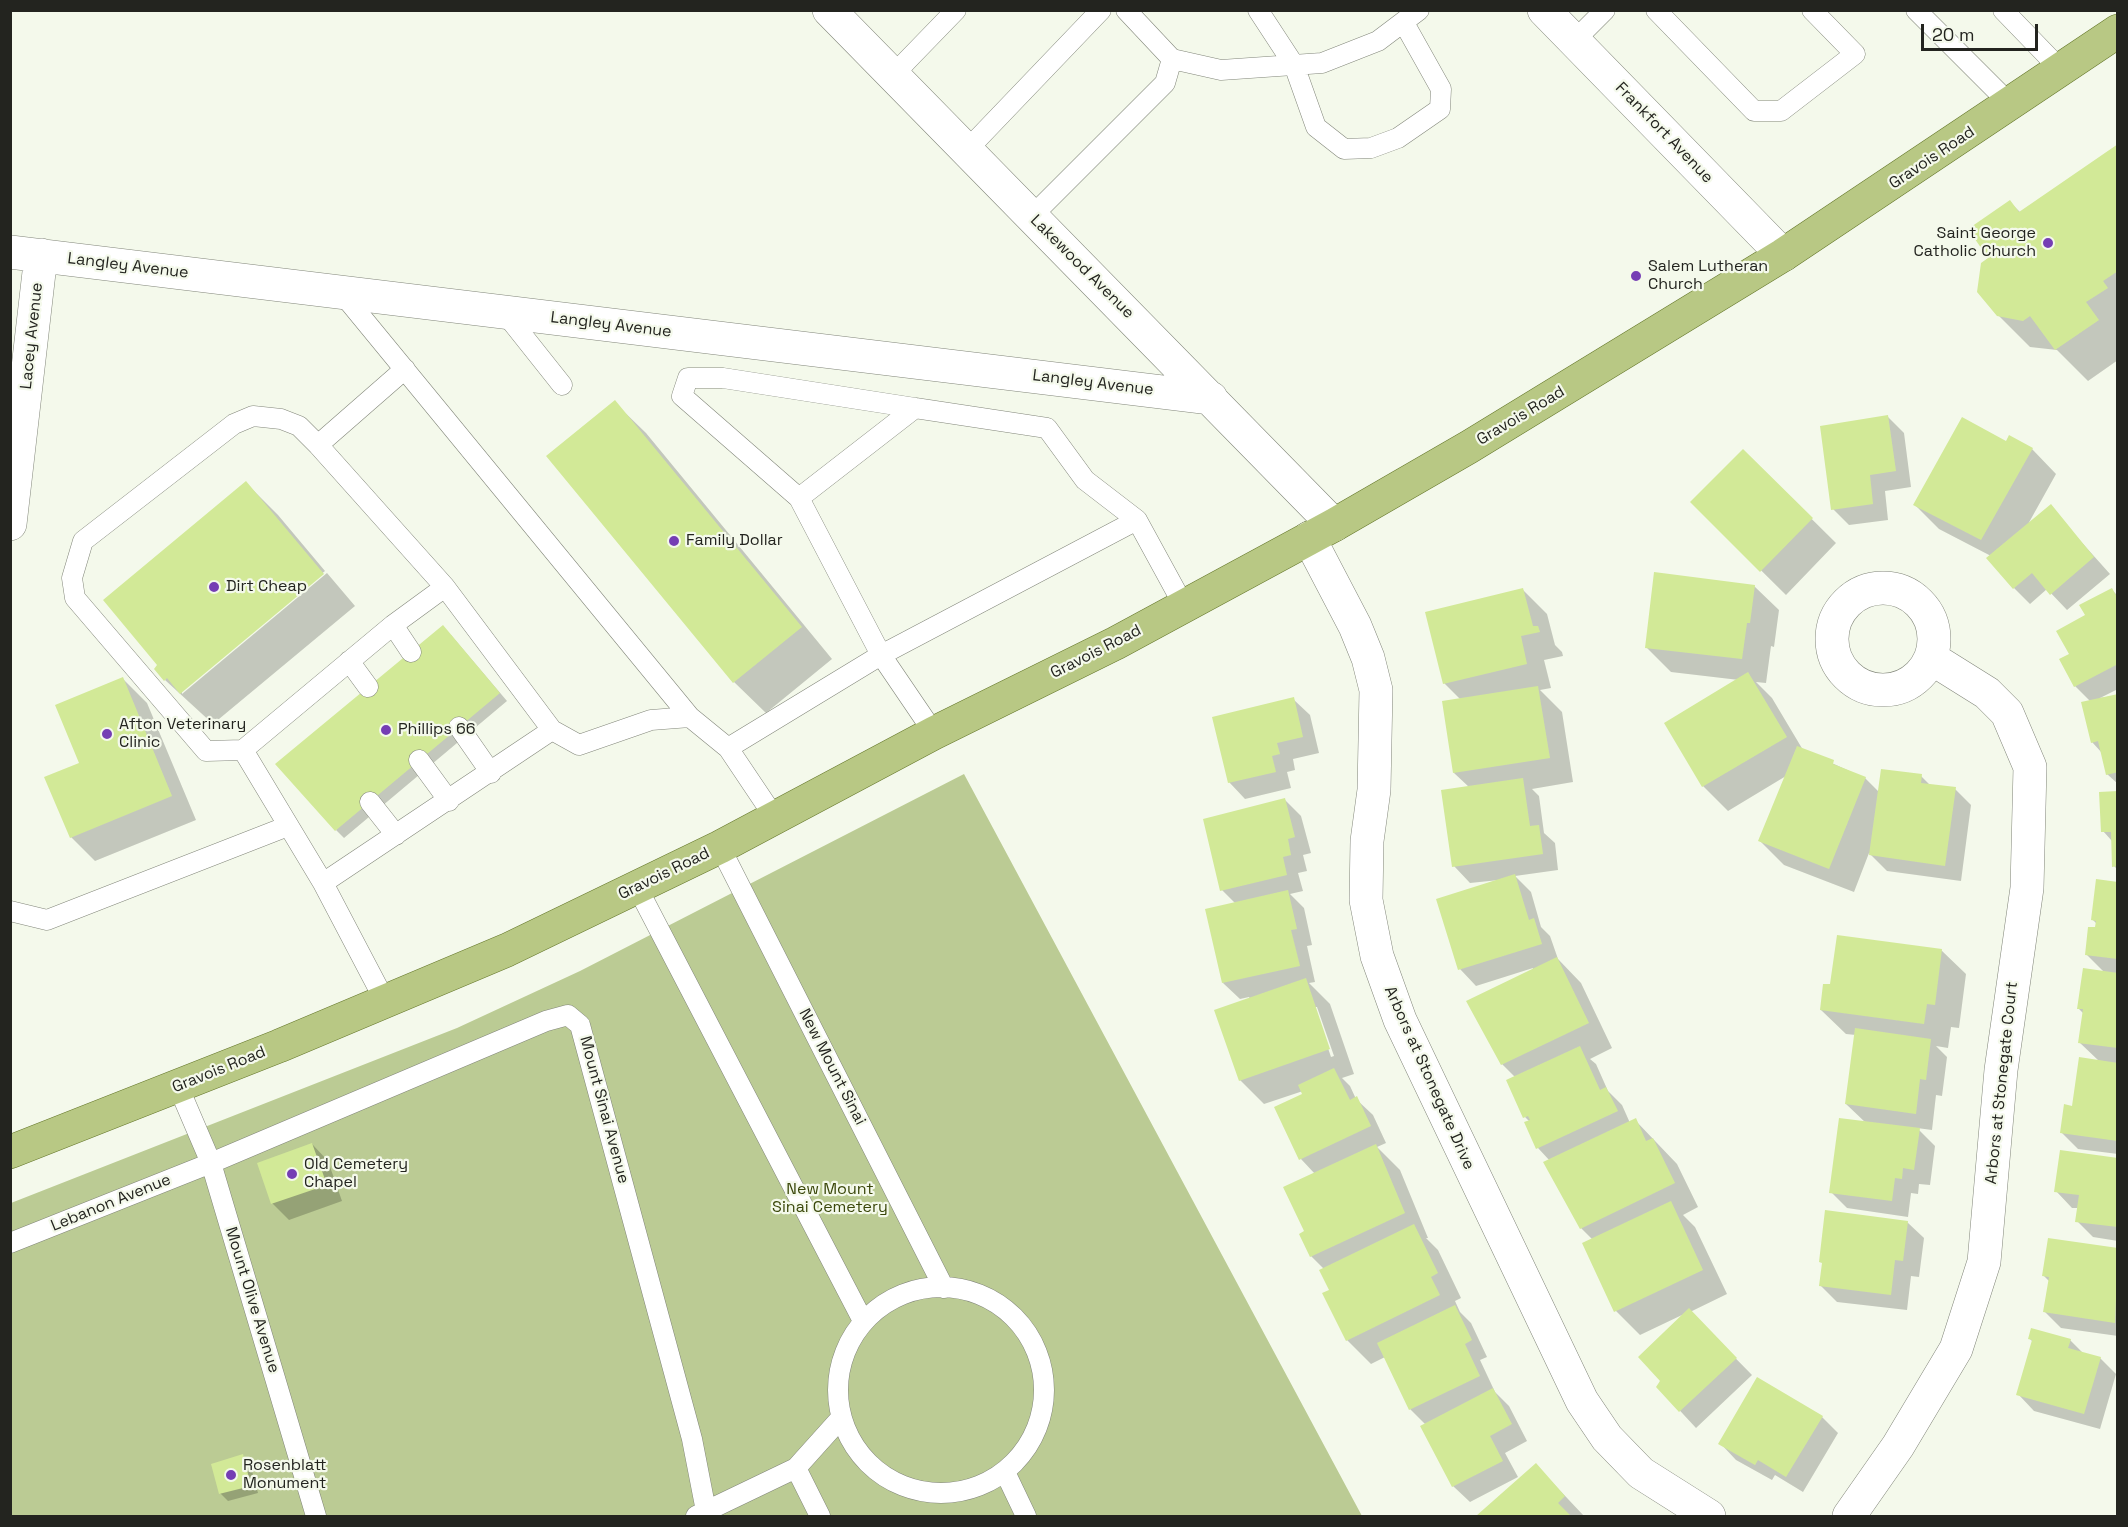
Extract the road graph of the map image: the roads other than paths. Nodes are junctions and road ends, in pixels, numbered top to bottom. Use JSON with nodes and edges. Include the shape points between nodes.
{"nodes":[{"id":1,"x":829,"y":10,"type":"edge"},
{"id":2,"x":956,"y":10,"type":"edge"},
{"id":3,"x":1101,"y":10,"type":"edge"},
{"id":4,"x":1126,"y":10,"type":"edge"},
{"id":5,"x":1258,"y":10,"type":"edge"},
{"id":6,"x":1544,"y":10,"type":"edge"},
{"id":7,"x":1605,"y":10,"type":"edge"},
{"id":8,"x":1656,"y":10,"type":"edge"},
{"id":9,"x":1812,"y":10,"type":"edge"},
{"id":10,"x":1916,"y":10,"type":"edge"},
{"id":11,"x":2003,"y":10,"type":"edge"},
{"id":12,"x":1411,"y":17,"type":"edge"},
{"id":13,"x":2118,"y":31,"type":"edge"},
{"id":14,"x":1574,"y":41,"type":"junction"},
{"id":15,"x":1172,"y":59,"type":"junction"},
{"id":16,"x":1294,"y":65,"type":"junction"},
{"id":17,"x":2060,"y":69,"type":"junction"},
{"id":18,"x":893,"y":75,"type":"junction"},
{"id":19,"x":2011,"y":105,"type":"junction"},
{"id":20,"x":967,"y":150,"type":"junction"},
{"id":21,"x":1032,"y":216,"type":"junction"},
{"id":22,"x":26,"y":254,"type":"edge"},
{"id":23,"x":1784,"y":255,"type":"junction"},
{"id":24,"x":341,"y":292,"type":"junction"},
{"id":25,"x":504,"y":312,"type":"junction"},
{"id":26,"x":405,"y":369,"type":"junction"},
{"id":27,"x":562,"y":385,"type":"dead end"},
{"id":28,"x":1211,"y":398,"type":"junction"},
{"id":29,"x":915,"y":408,"type":"junction"},
{"id":30,"x":318,"y":445,"type":"junction"},
{"id":31,"x":799,"y":498,"type":"junction"},
{"id":32,"x":1137,"y":520,"type":"junction"},
{"id":33,"x":10,"y":524,"type":"edge"},
{"id":34,"x":1321,"y":532,"type":"junction"},
{"id":35,"x":445,"y":587,"type":"junction"},
{"id":36,"x":1184,"y":606,"type":"junction"},
{"id":37,"x":393,"y":625,"type":"junction"},
{"id":38,"x":411,"y":652,"type":"dead end"},
{"id":39,"x":881,"y":655,"type":"junction"},
{"id":40,"x":1931,"y":658,"type":"dead end"},
{"id":41,"x":349,"y":661,"type":"junction"},
{"id":42,"x":368,"y":687,"type":"dead end"},
{"id":43,"x":690,"y":717,"type":"junction"},
{"id":44,"x":459,"y":727,"type":"dead end"},
{"id":45,"x":552,"y":730,"type":"junction"},
{"id":46,"x":934,"y":733,"type":"junction"},
{"id":47,"x":728,"y":748,"type":"junction"},
{"id":48,"x":243,"y":750,"type":"junction"},
{"id":49,"x":419,"y":760,"type":"dead end"},
{"id":50,"x":491,"y":773,"type":"junction"},
{"id":51,"x":449,"y":801,"type":"junction"},
{"id":52,"x":370,"y":802,"type":"dead end"},
{"id":53,"x":775,"y":818,"type":"junction"},
{"id":54,"x":288,"y":825,"type":"junction"},
{"id":55,"x":396,"y":835,"type":"junction"},
{"id":56,"x":720,"y":847,"type":"junction"},
{"id":57,"x":323,"y":883,"type":"junction"},
{"id":58,"x":637,"y":887,"type":"junction"},
{"id":59,"x":10,"y":911,"type":"edge"},
{"id":60,"x":386,"y":1003,"type":"junction"},
{"id":61,"x":178,"y":1086,"type":"junction"},
{"id":62,"x":10,"y":1152,"type":"edge"},
{"id":63,"x":211,"y":1163,"type":"junction"},
{"id":64,"x":10,"y":1243,"type":"edge"},
{"id":65,"x":944,"y":1288,"type":"junction"},
{"id":66,"x":863,"y":1321,"type":"junction"},
{"id":67,"x":840,"y":1419,"type":"junction"},
{"id":68,"x":796,"y":1468,"type":"junction"},
{"id":69,"x":1005,"y":1472,"type":"junction"},
{"id":70,"x":703,"y":1515,"type":"edge"},
{"id":71,"x":316,"y":1516,"type":"edge"},
{"id":72,"x":820,"y":1516,"type":"edge"},
{"id":73,"x":1026,"y":1516,"type":"edge"},
{"id":74,"x":1709,"y":1516,"type":"edge"},
{"id":75,"x":1849,"y":1516,"type":"edge"}],
"edges":[{"from":1,"to":18,"type":"street","name":"Lakewood Avenue"},
{"from":2,"to":18,"type":"lane"},
{"from":3,"to":20,"type":"lane"},
{"from":4,"to":15,"type":"lane"},
{"from":5,"to":16,"type":"lane"},
{"from":6,"to":14,"type":"street","name":"Frankfort Avenue"},
{"from":7,"to":14,"type":"lane"},
{"from":8,"to":9,"type":"lane","via":[[1754,111],[1781,111],[1855,54]]},
{"from":10,"to":19,"type":"lane"},
{"from":11,"to":17,"type":"lane"},
{"from":12,"to":16,"type":"lane","via":[[1378,41],[1322,63]]},
{"from":12,"to":16,"type":"lane","via":[[1441,89],[1440,109],[1398,138],[1371,148],[1344,149],[1316,127]]},
{"from":13,"to":17,"type":"main road","name":"Gravois Road"},
{"from":14,"to":23,"type":"street","name":"Frankfort Avenue"},
{"from":15,"to":16,"type":"lane","via":[[1221,70]]},
{"from":15,"to":21,"type":"lane","via":[[1165,83]]},
{"from":17,"to":19,"type":"main road","name":"Gravois Road"},
{"from":18,"to":20,"type":"street","name":"Lakewood Avenue"},
{"from":19,"to":23,"type":"main road","name":"Gravois Road"},
{"from":20,"to":21,"type":"street","name":"Lakewood Avenue"},
{"from":21,"to":28,"type":"street","name":"Lakewood Avenue"},
{"from":22,"to":24,"type":"street","name":"Langley Avenue"},
{"from":22,"to":33,"type":"street","name":"Lacey Avenue"},
{"from":23,"to":34,"type":"main road","name":"Gravois Road","via":[[1469,447]]},
{"from":24,"to":25,"type":"street","name":"Langley Avenue"},
{"from":24,"to":26,"type":"lane"},
{"from":25,"to":27,"type":"lane"},
{"from":25,"to":28,"type":"street","name":"Langley Avenue"},
{"from":26,"to":30,"type":"lane"},
{"from":26,"to":43,"type":"lane"},
{"from":28,"to":34,"type":"street","name":"Lakewood Avenue"},
{"from":29,"to":31,"type":"lane"},
{"from":29,"to":31,"type":"lane","via":[[723,378],[688,378],[682,396]]},
{"from":29,"to":32,"type":"lane","via":[[1047,428],[1085,480]]},
{"from":30,"to":35,"type":"lane"},
{"from":30,"to":48,"type":"lane","via":[[298,426],[281,419],[253,417],[234,424],[83,542],[72,578],[75,598],[206,751]]},
{"from":31,"to":39,"type":"lane"},
{"from":32,"to":36,"type":"lane"},
{"from":32,"to":39,"type":"lane"},
{"from":34,"to":36,"type":"main road","name":"Gravois Road"},
{"from":34,"to":74,"type":"street","name":"Arbors at Stonegate Drive","via":[[1376,690],[1366,900],[1377,956],[1400,1020],[1582,1401],[1607,1438],[1641,1473]]},
{"from":35,"to":37,"type":"lane"},
{"from":35,"to":45,"type":"lane"},
{"from":36,"to":46,"type":"main road","name":"Gravois Road"},
{"from":37,"to":38,"type":"lane"},
{"from":37,"to":41,"type":"lane"},
{"from":39,"to":46,"type":"lane"},
{"from":39,"to":47,"type":"lane"},
{"from":40,"to":75,"type":"street","name":"Arbors at Stonegate Court","via":[[1987,693],[2007,713],[2030,767],[2027,888],[2001,1070],[1984,1262],[1956,1349],[1898,1446]]},
{"from":41,"to":42,"type":"lane"},
{"from":41,"to":48,"type":"lane"},
{"from":43,"to":45,"type":"lane","via":[[651,720],[579,745]]},
{"from":43,"to":47,"type":"lane"},
{"from":44,"to":50,"type":"lane"},
{"from":45,"to":50,"type":"lane"},
{"from":46,"to":53,"type":"main road","name":"Gravois Road"},
{"from":47,"to":53,"type":"lane"},
{"from":48,"to":54,"type":"lane"},
{"from":49,"to":51,"type":"lane"},
{"from":50,"to":51,"type":"lane"},
{"from":51,"to":55,"type":"lane"},
{"from":52,"to":55,"type":"lane"},
{"from":53,"to":56,"type":"main road","name":"Gravois Road"},
{"from":54,"to":57,"type":"lane"},
{"from":54,"to":59,"type":"lane","via":[[47,920]]},
{"from":55,"to":57,"type":"lane"},
{"from":56,"to":58,"type":"main road","name":"Gravois Road"},
{"from":56,"to":65,"type":"lane","name":"New Mount Sinai"},
{"from":57,"to":60,"type":"lane"},
{"from":58,"to":60,"type":"main road","name":"Gravois Road"},
{"from":58,"to":66,"type":"lane"},
{"from":60,"to":61,"type":"main road","name":"Gravois Road"},
{"from":61,"to":62,"type":"main road","name":"Gravois Road"},
{"from":61,"to":63,"type":"lane","name":"Mount Olive Avenue"},
{"from":63,"to":64,"type":"lane","name":"Lebanon Avenue"},
{"from":63,"to":70,"type":"lane","name":"Mount Sinai Avenue","via":[[568,1015],[580,1025],[692,1439]]},
{"from":63,"to":71,"type":"lane","name":"Mount Olive Avenue"},
{"from":65,"to":66,"type":"lane","via":[[923,1288],[890,1300]]},
{"from":65,"to":69,"type":"lane","via":[[958,1288],[990,1299],[1018,1320],[1037,1350],[1045,1382],[1042,1416],[1028,1447]]},
{"from":66,"to":67,"type":"lane","via":[[844,1350],[837,1384]]},
{"from":67,"to":68,"type":"lane"},
{"from":67,"to":69,"type":"lane","via":[[855,1449],[878,1473],[908,1489],[942,1494],[975,1489]]},
{"from":68,"to":70,"type":"lane"},
{"from":68,"to":72,"type":"lane"},
{"from":69,"to":73,"type":"lane"}]}
